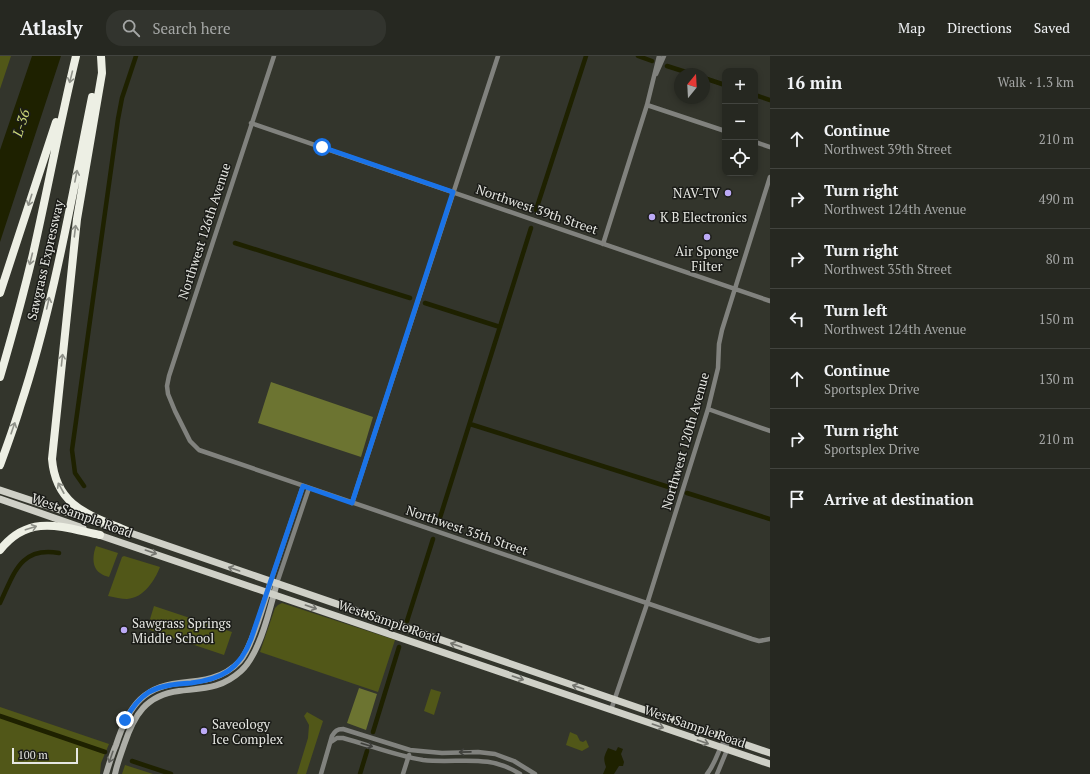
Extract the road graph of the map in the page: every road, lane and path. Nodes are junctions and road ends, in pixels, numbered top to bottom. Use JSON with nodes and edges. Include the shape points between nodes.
{"nodes":[{"id":1,"x":76,"y":56,"type":"edge"},
{"id":2,"x":101,"y":56,"type":"edge"},
{"id":3,"x":274,"y":56,"type":"edge"},
{"id":4,"x":498,"y":56,"type":"edge"},
{"id":5,"x":659,"y":56,"type":"edge"},
{"id":6,"x":664,"y":56,"type":"edge"},
{"id":7,"x":655,"y":76,"type":"junction"},
{"id":8,"x":66,"y":97,"type":"junction"},
{"id":9,"x":647,"y":105,"type":"junction"},
{"id":10,"x":251,"y":123,"type":"junction"},
{"id":11,"x":722,"y":130,"type":"edge"},
{"id":12,"x":758,"y":143,"type":"edge"},
{"id":13,"x":770,"y":147,"type":"edge"},
{"id":14,"x":770,"y":177,"type":"edge"},
{"id":15,"x":453,"y":192,"type":"junction"},
{"id":16,"x":603,"y":244,"type":"junction"},
{"id":17,"x":734,"y":289,"type":"junction"},
{"id":18,"x":0,"y":293,"type":"edge"},
{"id":19,"x":770,"y":301,"type":"edge"},
{"id":20,"x":0,"y":377,"type":"edge"},
{"id":21,"x":708,"y":409,"type":"junction"},
{"id":22,"x":176,"y":414,"type":"joint"},
{"id":23,"x":770,"y":431,"type":"edge"},
{"id":24,"x":0,"y":465,"type":"edge"},
{"id":25,"x":303,"y":486,"type":"junction"},
{"id":26,"x":309,"y":488,"type":"junction"},
{"id":27,"x":0,"y":490,"type":"edge"},
{"id":28,"x":0,"y":499,"type":"edge"},
{"id":29,"x":352,"y":503,"type":"junction"},
{"id":30,"x":126,"y":531,"type":"junction"},
{"id":31,"x":100,"y":535,"type":"junction"},
{"id":32,"x":0,"y":550,"type":"edge"},
{"id":33,"x":274,"y":582,"type":"junction"},
{"id":34,"x":271,"y":593,"type":"junction"},
{"id":35,"x":647,"y":604,"type":"junction"},
{"id":36,"x":770,"y":639,"type":"edge"},
{"id":37,"x":615,"y":700,"type":"junction"},
{"id":38,"x":134,"y":705,"type":"junction"},
{"id":39,"x":141,"y":709,"type":"junction"},
{"id":40,"x":611,"y":710,"type":"junction"},
{"id":41,"x":726,"y":738,"type":"junction"},
{"id":42,"x":331,"y":742,"type":"junction"},
{"id":43,"x":720,"y":747,"type":"junction"},
{"id":44,"x":410,"y":750,"type":"junction"},
{"id":45,"x":727,"y":750,"type":"junction"},
{"id":46,"x":770,"y":753,"type":"edge"},
{"id":47,"x":408,"y":757,"type":"junction"},
{"id":48,"x":503,"y":757,"type":"junction"},
{"id":49,"x":501,"y":764,"type":"junction"},
{"id":50,"x":770,"y":764,"type":"edge"},
{"id":51,"x":106,"y":774,"type":"edge"},
{"id":52,"x":115,"y":774,"type":"edge"},
{"id":53,"x":321,"y":774,"type":"edge"},
{"id":54,"x":403,"y":774,"type":"edge"},
{"id":55,"x":520,"y":774,"type":"edge"},
{"id":56,"x":535,"y":774,"type":"edge"},
{"id":57,"x":708,"y":774,"type":"edge"},
{"id":58,"x":717,"y":774,"type":"edge"}],
"edges":[{"from":1,"to":8,"type":"highway","name":"Sawgrass Expressway","one_way":true},
{"from":24,"to":2,"type":"highway","name":"Sawgrass Expressway","one_way":true,"via":[[43,328]]},
{"from":30,"to":2,"type":"highway","one_way":true,"via":[[85,513],[73,504],[58,484],[52,459],[74,243],[102,73]]},
{"from":3,"to":10,"type":"street","name":"Northwest 126th Avenue"},
{"from":4,"to":15,"type":"street"},
{"from":5,"to":7,"type":"street"},
{"from":6,"to":7,"type":"street"},
{"from":7,"to":9,"type":"street"},
{"from":8,"to":18,"type":"highway","one_way":true},
{"from":8,"to":20,"type":"highway","name":"Sawgrass Expressway","one_way":true,"via":[[33,253]]},
{"from":9,"to":11,"type":"street"},
{"from":9,"to":16,"type":"street"},
{"from":10,"to":15,"type":"street","name":"Northwest 39th Street"},
{"from":10,"to":22,"type":"street","name":"Northwest 126th Avenue","via":[[169,376],[168,394]]},
{"from":12,"to":13,"type":"street"},
{"from":14,"to":17,"type":"street","name":"Northwest 120th Avenue"},
{"from":15,"to":16,"type":"street","name":"Northwest 39th Street"},
{"from":15,"to":29,"type":"street"},
{"from":16,"to":17,"type":"street","name":"Northwest 39th Street"},
{"from":17,"to":19,"type":"street","name":"Northwest 39th Street"},
{"from":17,"to":21,"type":"street","name":"Northwest 120th Avenue","via":[[722,330],[718,368]]},
{"from":21,"to":23,"type":"street"},
{"from":21,"to":35,"type":"street","name":"Northwest 120th Avenue"},
{"from":22,"to":25,"type":"street","name":"Northwest 35th Street","via":[[190,441],[199,450]]},
{"from":25,"to":26,"type":"street","name":"Northwest 35th Street"},
{"from":25,"to":33,"type":"street"},
{"from":26,"to":29,"type":"street","name":"Northwest 35th Street"},
{"from":26,"to":33,"type":"street"},
{"from":27,"to":30,"type":"main road","name":"West Sample Road"},
{"from":28,"to":31,"type":"main road","name":"West Sample Road"},
{"from":29,"to":35,"type":"street","name":"Northwest 35th Street"},
{"from":33,"to":30,"type":"main road","name":"West Sample Road","one_way":true},
{"from":32,"to":31,"type":"highway","one_way":true,"via":[[20,532],[40,525],[60,526]]},
{"from":31,"to":34,"type":"main road","name":"West Sample Road","one_way":true},
{"from":33,"to":34,"type":"street"},
{"from":37,"to":33,"type":"main road","name":"West Sample Road","one_way":true},
{"from":34,"to":38,"type":"street","via":[[248,648],[231,669],[204,681],[171,684],[159,688],[149,692]]},
{"from":34,"to":39,"type":"street","via":[[252,658],[241,671],[231,679],[210,688],[162,695]]},
{"from":34,"to":40,"type":"main road","name":"West Sample Road","one_way":true},
{"from":35,"to":36,"type":"street","name":"Northwest 35th Street","via":[[759,641]]},
{"from":35,"to":37,"type":"street","name":"Northwest 120th Avenue"},
{"from":37,"to":40,"type":"street","name":"Northwest 120th Avenue"},
{"from":37,"to":41,"type":"main road","name":"West Sample Road"},
{"from":38,"to":39,"type":"street"},
{"from":38,"to":51,"type":"street","one_way":true,"via":[[121,728]]},
{"from":39,"to":52,"type":"street","via":[[128,731]]},
{"from":40,"to":43,"type":"main road","name":"West Sample Road","one_way":true},
{"from":41,"to":43,"type":"street"},
{"from":41,"to":45,"type":"street"},
{"from":41,"to":46,"type":"main road","name":"West Sample Road"},
{"from":42,"to":44,"type":"street","via":[[335,731],[343,729]]},
{"from":42,"to":47,"type":"street","one_way":true,"via":[[343,738]]},
{"from":42,"to":53,"type":"street"},
{"from":43,"to":45,"type":"main road","name":"West Sample Road"},
{"from":43,"to":57,"type":"street"},
{"from":44,"to":47,"type":"street"},
{"from":48,"to":44,"type":"street","one_way":true,"via":[[478,752],[442,753]]},
{"from":45,"to":50,"type":"main road","name":"West Sample Road"},
{"from":45,"to":58,"type":"street"},
{"from":47,"to":49,"type":"street","via":[[477,760]]},
{"from":47,"to":54,"type":"street"},
{"from":48,"to":49,"type":"street"},
{"from":48,"to":56,"type":"street"},
{"from":49,"to":55,"type":"street"}]}
